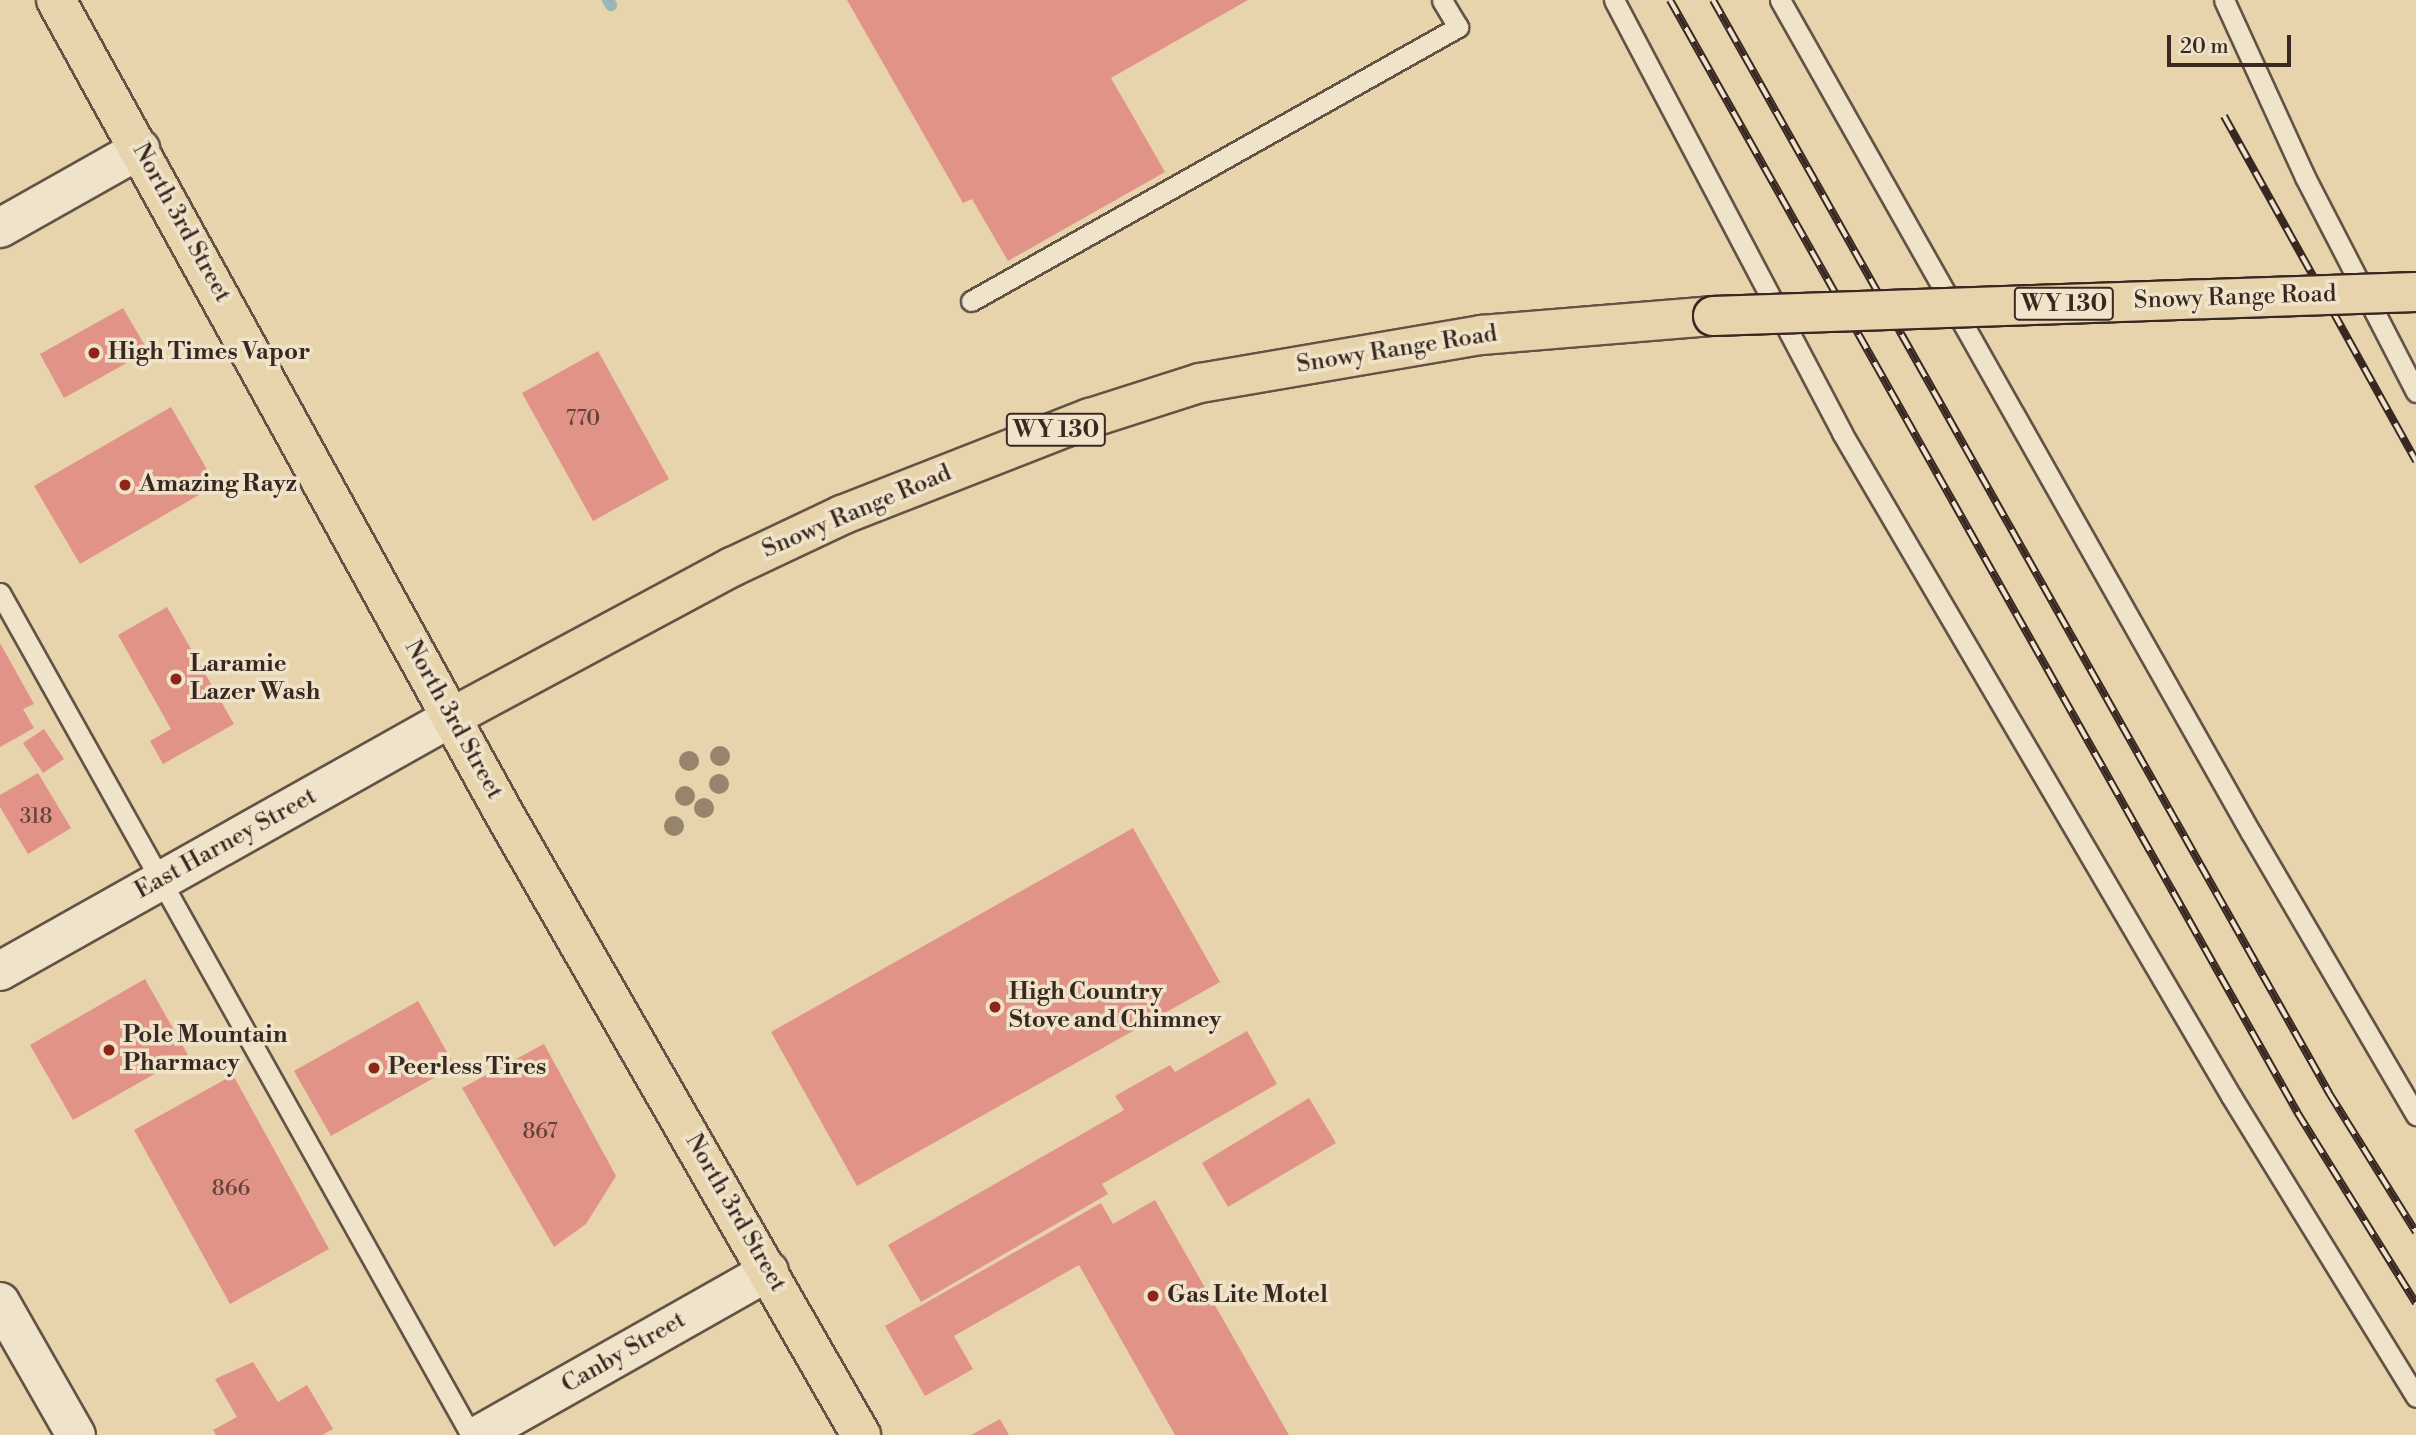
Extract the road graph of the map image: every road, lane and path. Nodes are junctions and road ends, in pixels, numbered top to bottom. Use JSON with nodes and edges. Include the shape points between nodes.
{"nodes":[{"id":1,"x":56,"y":0,"type":"edge"},
{"id":2,"x":1443,"y":0,"type":"edge"},
{"id":3,"x":1614,"y":0,"type":"edge"},
{"id":4,"x":1780,"y":0,"type":"edge"},
{"id":5,"x":2224,"y":0,"type":"edge"},
{"id":6,"x":140,"y":149,"type":"junction"},
{"id":7,"x":0,"y":228,"type":"edge"},
{"id":8,"x":2416,"y":292,"type":"edge"},
{"id":9,"x":971,"y":301,"type":"dead end"},
{"id":10,"x":2416,"y":392,"type":"edge"},
{"id":11,"x":0,"y":593,"type":"edge"},
{"id":12,"x":452,"y":717,"type":"junction"},
{"id":13,"x":162,"y":878,"type":"junction"},
{"id":14,"x":0,"y":971,"type":"edge"},
{"id":15,"x":2416,"y":1115,"type":"edge"},
{"id":16,"x":769,"y":1271,"type":"junction"},
{"id":17,"x":0,"y":1302,"type":"edge"},
{"id":18,"x":2416,"y":1397,"type":"edge"},
{"id":19,"x":76,"y":1435,"type":"edge"},
{"id":20,"x":471,"y":1435,"type":"edge"},
{"id":21,"x":480,"y":1435,"type":"edge"},
{"id":22,"x":861,"y":1435,"type":"edge"}],
"edges":[{"from":1,"to":6,"type":"main road","name":"North 3rd Street"},
{"from":2,"to":9,"type":"lane","via":[[1458,27]]},
{"from":3,"to":18,"type":"lane","via":[[1842,433],[2231,1096]]},
{"from":4,"to":15,"type":"lane","via":[[2251,833]]},
{"from":5,"to":10,"type":"lane","via":[[2305,177]]},
{"from":6,"to":7,"type":"street"},
{"from":6,"to":12,"type":"main road","name":"North 3rd Street"},
{"from":8,"to":12,"type":"main road","name":"Snowy Range Road","number":"WY 130","bridge":true,"via":[[1713,316],[1482,335],[1200,383],[976,460],[842,515],[732,566]]},
{"from":11,"to":13,"type":"lane"},
{"from":12,"to":13,"type":"street","name":"East Harney Street"},
{"from":12,"to":16,"type":"main road","name":"North 3rd Street"},
{"from":13,"to":14,"type":"street","name":"East Harney Street"},
{"from":13,"to":20,"type":"lane"},
{"from":16,"to":21,"type":"street","name":"Canby Street"},
{"from":16,"to":22,"type":"main road","name":"North 3rd Street"},
{"from":17,"to":19,"type":"street"}]}
